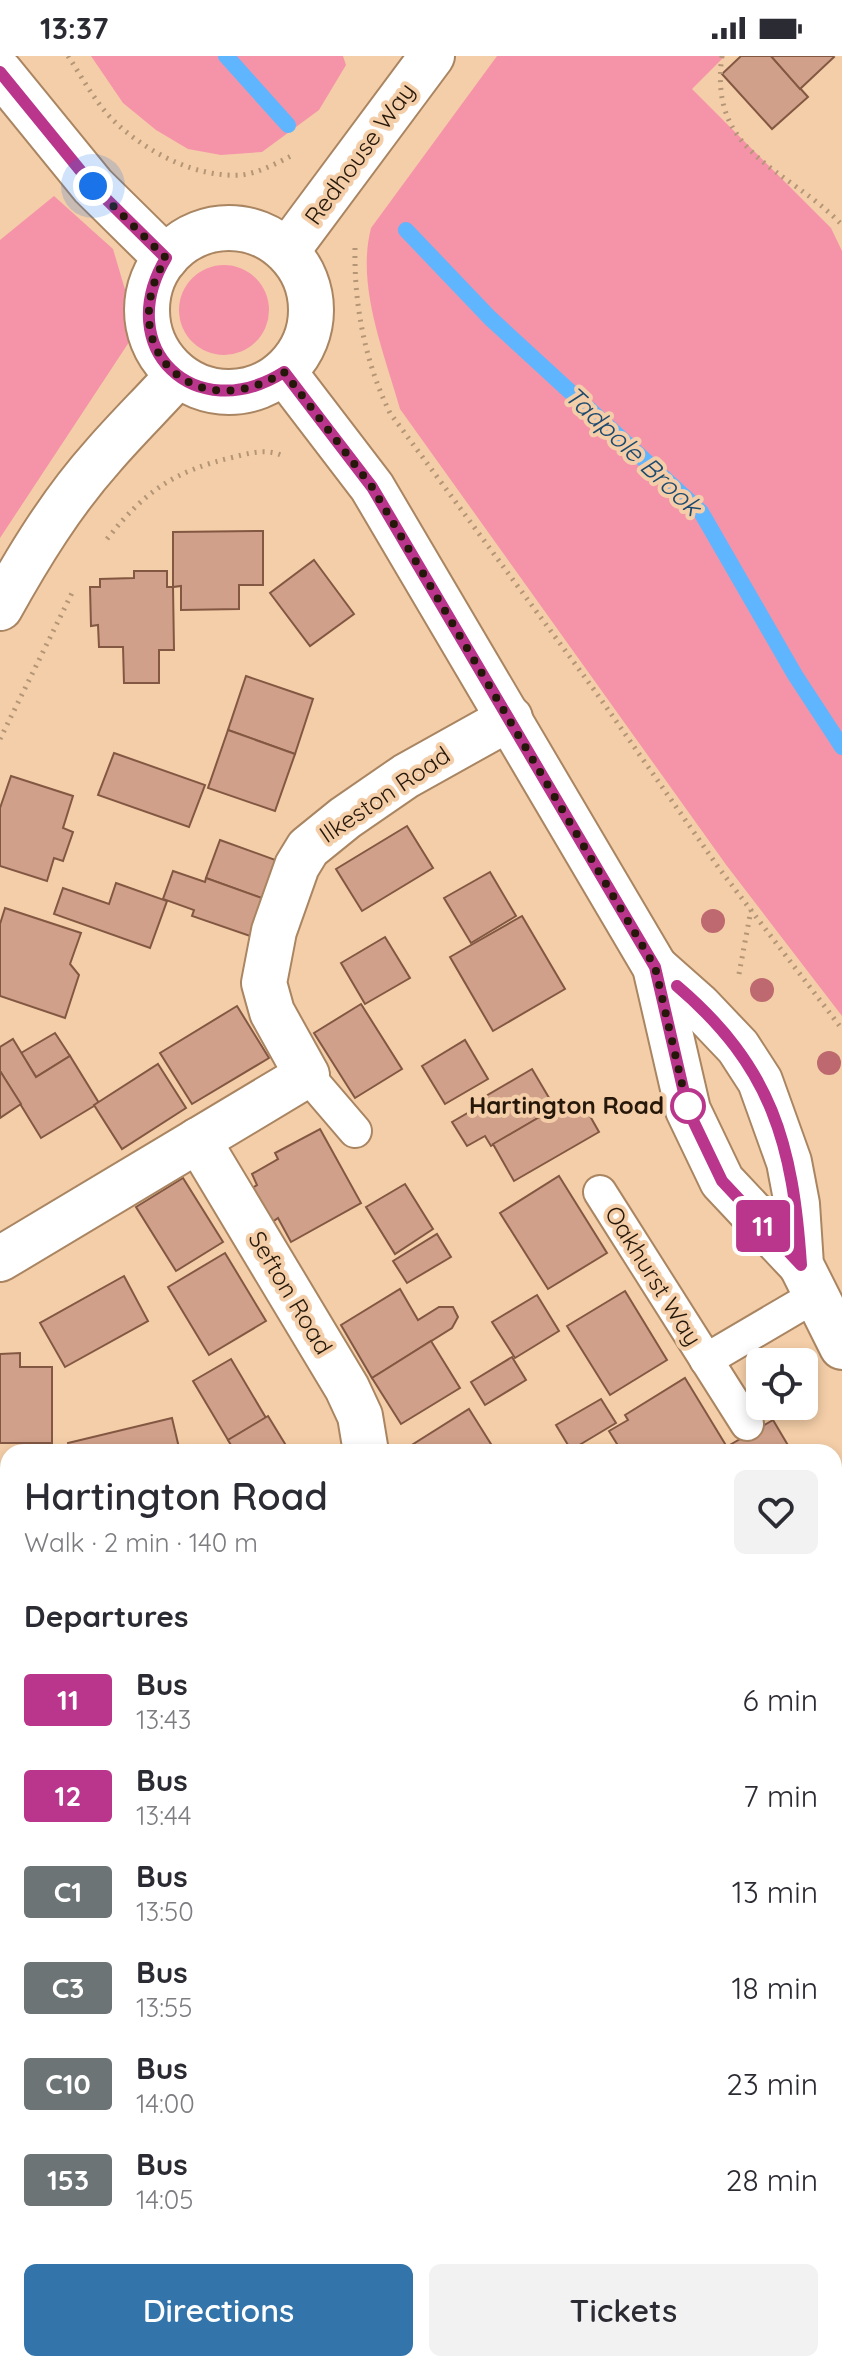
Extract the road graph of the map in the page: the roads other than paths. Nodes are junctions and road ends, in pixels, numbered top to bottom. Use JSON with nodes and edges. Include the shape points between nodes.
{"nodes":[{"id":1,"x":432,"y":56,"type":"edge"},
{"id":2,"x":0,"y":72,"type":"edge"},
{"id":3,"x":287,"y":251,"type":"junction"},
{"id":4,"x":166,"y":258,"type":"junction"},
{"id":5,"x":284,"y":372,"type":"junction"},
{"id":6,"x":178,"y":375,"type":"junction"},
{"id":7,"x":0,"y":608,"type":"edge"},
{"id":8,"x":510,"y":718,"type":"junction"},
{"id":9,"x":655,"y":967,"type":"junction"},
{"id":10,"x":307,"y":1075,"type":"junction"},
{"id":11,"x":355,"y":1131,"type":"dead end"},
{"id":12,"x":198,"y":1140,"type":"junction"},
{"id":13,"x":600,"y":1192,"type":"dead end"},
{"id":14,"x":0,"y":1259,"type":"edge"},
{"id":15,"x":808,"y":1280,"type":"junction"},
{"id":16,"x":842,"y":1347,"type":"edge"},
{"id":17,"x":706,"y":1360,"type":"junction"},
{"id":18,"x":747,"y":1424,"type":"dead end"},
{"id":19,"x":365,"y":1444,"type":"edge"}],
"edges":[{"from":1,"to":3,"type":"street","name":"Redhouse Way"},
{"from":2,"to":4,"type":"street","via":[[75,167]]},
{"from":3,"to":4,"type":"street","via":[[265,236],[239,229],[212,230],[187,240]]},
{"from":3,"to":5,"type":"street","via":[[303,273],[311,299],[311,326],[302,351]]},
{"from":4,"to":6,"type":"street","via":[[152,281],[147,308],[151,335]]},
{"from":5,"to":6,"type":"street","via":[[262,386],[235,393],[208,390]]},
{"from":5,"to":8,"type":"street","via":[[372,487]]},
{"from":6,"to":7,"type":"street","via":[[85,479],[37,543]]},
{"from":8,"to":9,"type":"street"},
{"from":8,"to":10,"type":"street","name":"Ilkeston Road","via":[[406,776],[345,818],[318,838],[297,866],[274,931],[264,983],[272,1012]]},
{"from":9,"to":15,"type":"street","via":[[688,1110],[706,1153],[722,1181]]},
{"from":9,"to":15,"type":"street","via":[[738,1047],[760,1081],[789,1162]]},
{"from":10,"to":11,"type":"lane","name":"Ilkeston Road"},
{"from":10,"to":12,"type":"street"},
{"from":12,"to":14,"type":"street"},
{"from":12,"to":19,"type":"street","name":"Sefton Road","via":[[347,1388]]},
{"from":13,"to":17,"type":"lane","name":"Oakhurst Way"},
{"from":15,"to":16,"type":"street"},
{"from":15,"to":17,"type":"lane","name":"Oakhurst Way"},
{"from":17,"to":18,"type":"lane","name":"Oakhurst Way"}]}
